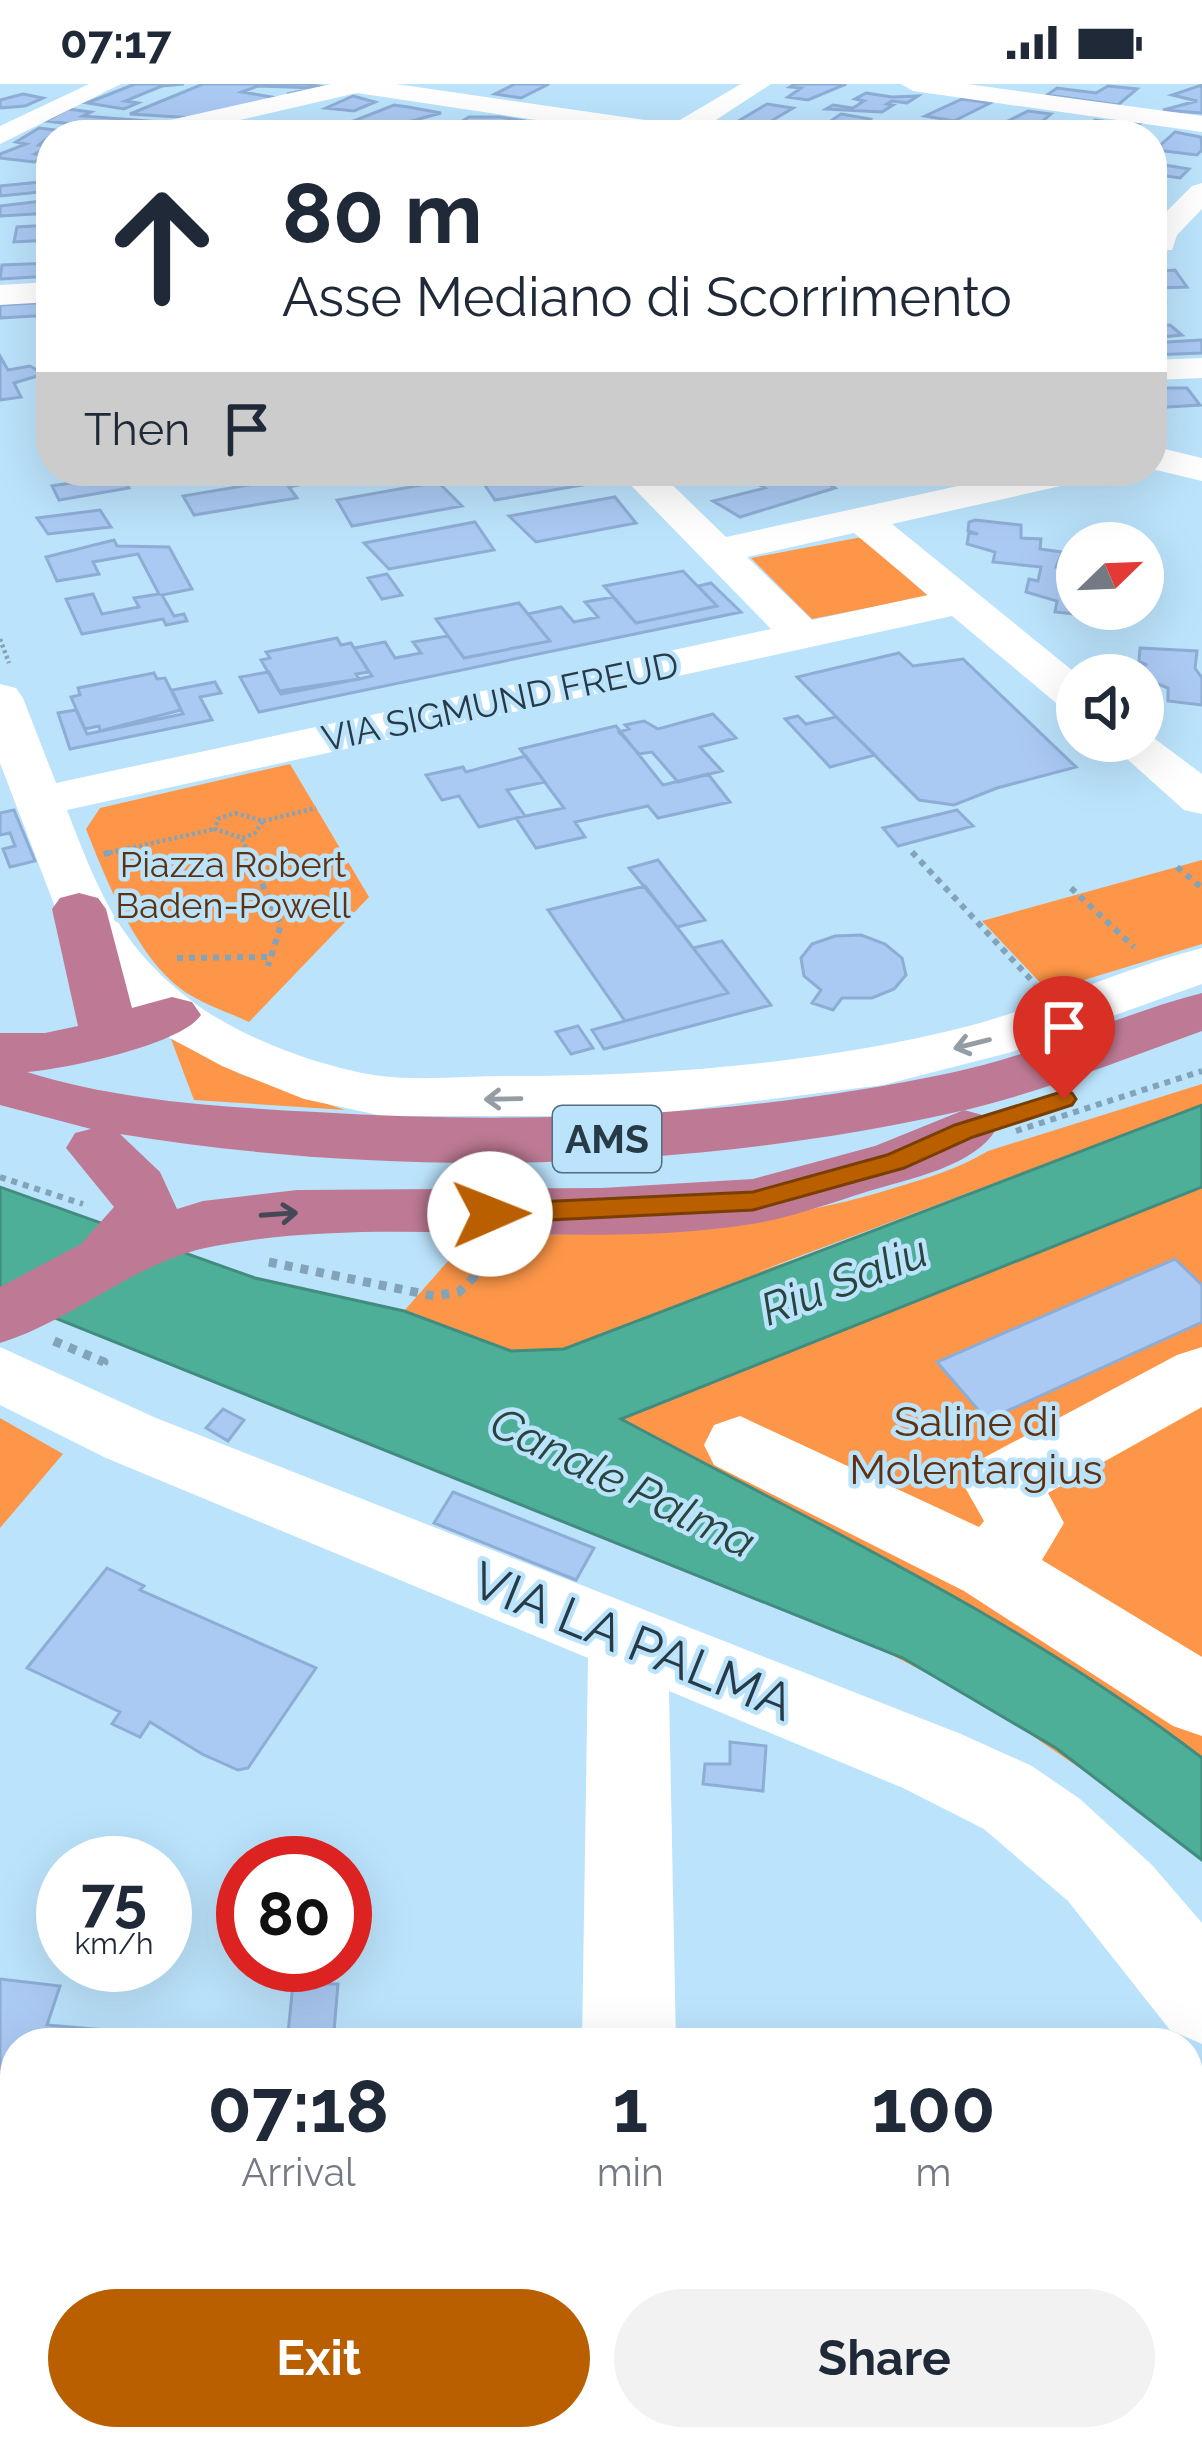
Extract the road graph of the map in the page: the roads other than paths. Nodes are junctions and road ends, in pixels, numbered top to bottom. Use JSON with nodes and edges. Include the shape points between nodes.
{"nodes":[{"id":1,"x":110,"y":84,"type":"edge"},
{"id":2,"x":759,"y":84,"type":"edge"},
{"id":3,"x":913,"y":84,"type":"edge"},
{"id":4,"x":356,"y":85,"type":"edge"},
{"id":5,"x":204,"y":120,"type":"edge"},
{"id":6,"x":584,"y":120,"type":"edge"},
{"id":7,"x":699,"y":120,"type":"edge"},
{"id":8,"x":1202,"y":124,"type":"edge"},
{"id":9,"x":0,"y":136,"type":"edge"},
{"id":10,"x":1167,"y":184,"type":"edge"},
{"id":11,"x":1202,"y":191,"type":"edge"},
{"id":12,"x":1167,"y":228,"type":"edge"},
{"id":13,"x":1167,"y":241,"type":"edge"},
{"id":14,"x":1196,"y":246,"type":"dead end"},
{"id":15,"x":36,"y":293,"type":"edge"},
{"id":16,"x":0,"y":295,"type":"edge"},
{"id":17,"x":1202,"y":368,"type":"edge"},
{"id":18,"x":1167,"y":369,"type":"edge"},
{"id":19,"x":1167,"y":461,"type":"edge"},
{"id":20,"x":1202,"y":470,"type":"edge"},
{"id":21,"x":651,"y":486,"type":"edge"},
{"id":22,"x":1010,"y":486,"type":"edge"},
{"id":23,"x":861,"y":519,"type":"junction"},
{"id":24,"x":716,"y":552,"type":"junction"},
{"id":25,"x":960,"y":601,"type":"junction"},
{"id":26,"x":802,"y":635,"type":"junction"},
{"id":27,"x":1056,"y":680,"type":"edge"},
{"id":28,"x":6,"y":685,"type":"edge"},
{"id":29,"x":1157,"y":762,"type":"edge"},
{"id":30,"x":50,"y":799,"type":"junction"},
{"id":31,"x":1202,"y":799,"type":"edge"},
{"id":32,"x":82,"y":884,"type":"junction"},
{"id":33,"x":1202,"y":965,"type":"edge"},
{"id":34,"x":1202,"y":1011,"type":"edge"},
{"id":35,"x":172,"y":1015,"type":"junction"},
{"id":36,"x":106,"y":1034,"type":"junction"},
{"id":37,"x":1202,"y":1049,"type":"edge"},
{"id":38,"x":0,"y":1052,"type":"edge"},
{"id":39,"x":0,"y":1084,"type":"edge"},
{"id":40,"x":0,"y":1123,"type":"edge"},
{"id":41,"x":964,"y":1131,"type":"junction"},
{"id":42,"x":120,"y":1217,"type":"junction"},
{"id":43,"x":0,"y":1318,"type":"edge"},
{"id":44,"x":1202,"y":1373,"type":"edge"},
{"id":45,"x":0,"y":1375,"type":"edge"},
{"id":46,"x":740,"y":1445,"type":"dead end"},
{"id":47,"x":991,"y":1568,"type":"junction"},
{"id":48,"x":628,"y":1638,"type":"junction"},
{"id":49,"x":1202,"y":1700,"type":"edge"},
{"id":50,"x":1202,"y":1998,"type":"edge"},
{"id":51,"x":629,"y":2028,"type":"edge"}],
"edges":[{"from":1,"to":9,"type":"street"},
{"from":2,"to":7,"type":"street"},
{"from":3,"to":8,"type":"street"},
{"from":4,"to":5,"type":"street"},
{"from":4,"to":6,"type":"street"},
{"from":10,"to":11,"type":"street"},
{"from":11,"to":12,"type":"street"},
{"from":13,"to":14,"type":"street"},
{"from":15,"to":16,"type":"street"},
{"from":17,"to":18,"type":"street"},
{"from":19,"to":20,"type":"street"},
{"from":21,"to":24,"type":"street"},
{"from":22,"to":23,"type":"street"},
{"from":23,"to":24,"type":"street"},
{"from":23,"to":25,"type":"street"},
{"from":24,"to":26,"type":"street"},
{"from":25,"to":26,"type":"street","name":"VIA SIGMUND FREUD"},
{"from":25,"to":27,"type":"street"},
{"from":26,"to":30,"type":"street","name":"VIA SIGMUND FREUD"},
{"from":28,"to":30,"type":"street"},
{"from":29,"to":31,"type":"street"},
{"from":30,"to":32,"type":"street"},
{"from":32,"to":35,"type":"street","via":[[136,983]]},
{"from":32,"to":36,"type":"highway"},
{"from":33,"to":35,"type":"street","one_way":true,"via":[[991,1039],[883,1066],[638,1096],[383,1096],[304,1079]]},
{"from":34,"to":39,"type":"highway","number":"AMS","via":[[956,1092],[815,1118],[586,1142],[226,1127],[112,1114]]},
{"from":35,"to":36,"type":"highway"},
{"from":36,"to":38,"type":"highway","via":[[72,1049]]},
{"from":37,"to":41,"type":"highway"},
{"from":40,"to":42,"type":"highway"},
{"from":42,"to":41,"type":"highway","one_way":true,"via":[[203,1224],[297,1213],[581,1212],[753,1201],[895,1162]]},
{"from":41,"to":42,"type":"highway","via":[[766,1161],[479,1178],[238,1163]]},
{"from":42,"to":43,"type":"highway"},
{"from":44,"to":47,"type":"street","via":[[1000,1484],[1027,1523]]},
{"from":45,"to":48,"type":"street","name":"VIA LA PALMA","via":[[131,1438]]},
{"from":46,"to":47,"type":"street"},
{"from":47,"to":49,"type":"street"},
{"from":48,"to":50,"type":"street","name":"VIA LA PALMA","via":[[1020,1804],[1159,1936]]},
{"from":48,"to":51,"type":"street"}]}
